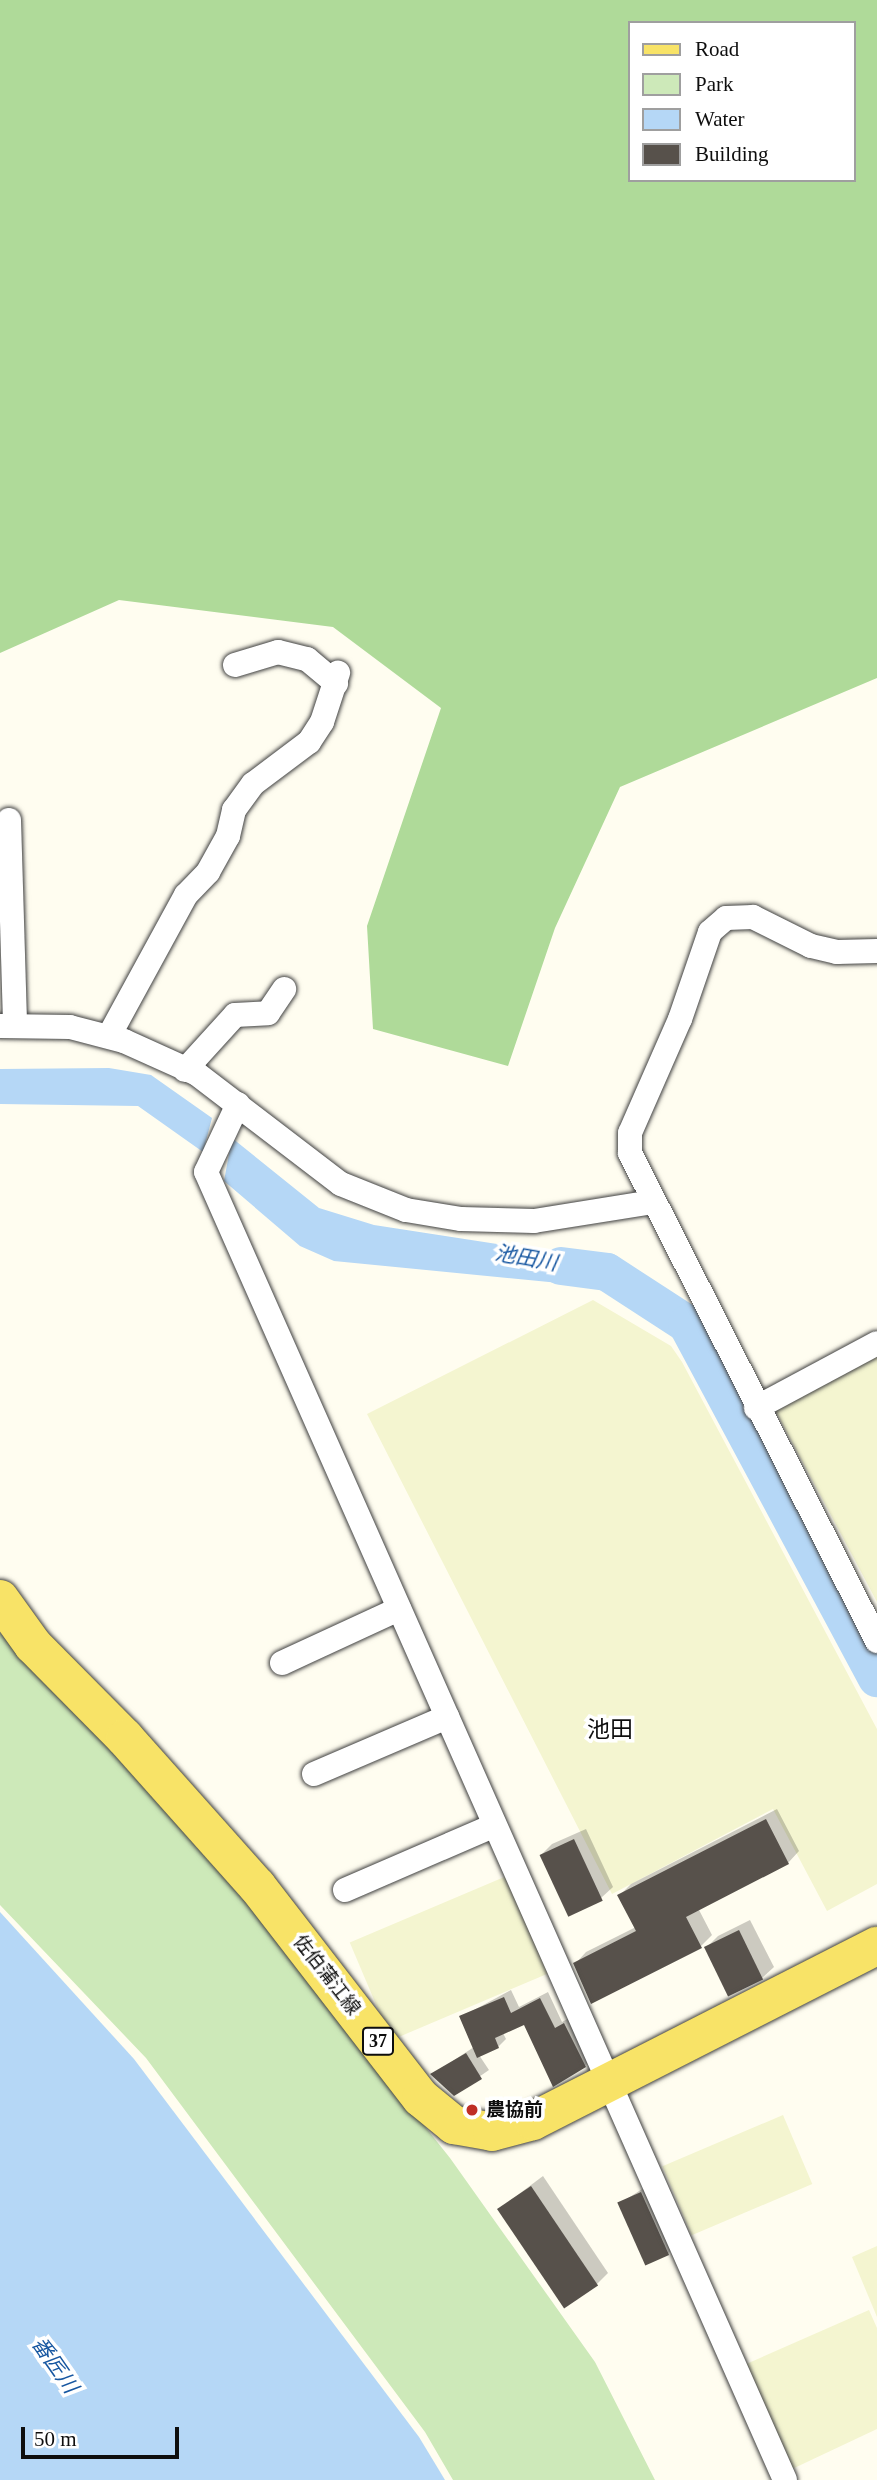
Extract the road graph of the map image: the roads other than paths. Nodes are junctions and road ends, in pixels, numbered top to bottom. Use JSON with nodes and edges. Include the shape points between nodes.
{"nodes":[{"id":1,"x":235,"y":665,"type":"dead end"},
{"id":2,"x":9,"y":820,"type":"dead end"},
{"id":3,"x":877,"y":951,"type":"edge"},
{"id":4,"x":284,"y":989,"type":"dead end"},
{"id":5,"x":8,"y":1026,"type":"edge"},
{"id":6,"x":109,"y":1036,"type":"junction"},
{"id":7,"x":186,"y":1070,"type":"junction"},
{"id":8,"x":238,"y":1105,"type":"junction"},
{"id":9,"x":653,"y":1202,"type":"junction"},
{"id":10,"x":877,"y":1343,"type":"edge"},
{"id":11,"x":756,"y":1408,"type":"junction"},
{"id":12,"x":0,"y":1600,"type":"edge"},
{"id":13,"x":400,"y":1609,"type":"junction"},
{"id":14,"x":877,"y":1641,"type":"edge"},
{"id":15,"x":282,"y":1663,"type":"dead end"},
{"id":16,"x":447,"y":1717,"type":"junction"},
{"id":17,"x":314,"y":1774,"type":"dead end"},
{"id":18,"x":495,"y":1825,"type":"junction"},
{"id":19,"x":345,"y":1890,"type":"dead end"},
{"id":20,"x":877,"y":1946,"type":"edge"},
{"id":21,"x":609,"y":2085,"type":"junction"},
{"id":22,"x":785,"y":2480,"type":"edge"}],
"edges":[{"from":1,"to":6,"type":"street","via":[[278,652],[307,659],[337,678],[322,722],[309,742],[253,784],[234,810],[228,836],[208,872],[186,895]]},
{"from":2,"to":5,"type":"street"},
{"from":3,"to":9,"type":"street","via":[[811,946],[753,917],[726,918],[710,932],[630,1133],[630,1153]]},
{"from":4,"to":7,"type":"street","via":[[268,1013],[236,1014]]},
{"from":5,"to":6,"type":"street","via":[[70,1027]]},
{"from":6,"to":7,"type":"street"},
{"from":7,"to":8,"type":"street"},
{"from":8,"to":9,"type":"street","via":[[341,1184],[406,1210],[461,1219],[534,1221]]},
{"from":8,"to":13,"type":"street","via":[[206,1171]]},
{"from":9,"to":11,"type":"street"},
{"from":10,"to":11,"type":"street"},
{"from":11,"to":14,"type":"street"},
{"from":12,"to":21,"type":"main road","name":"佐伯蒲江線","number":"37","via":[[33,1645],[125,1738],[257,1886],[421,2098],[441,2116],[468,2130],[503,2132]]},
{"from":13,"to":15,"type":"street"},
{"from":13,"to":16,"type":"street"},
{"from":16,"to":17,"type":"street"},
{"from":16,"to":18,"type":"street"},
{"from":18,"to":19,"type":"street"},
{"from":18,"to":21,"type":"street"},
{"from":20,"to":21,"type":"main road","name":"佐伯蒲江線","number":"37"},
{"from":21,"to":22,"type":"street"}]}
